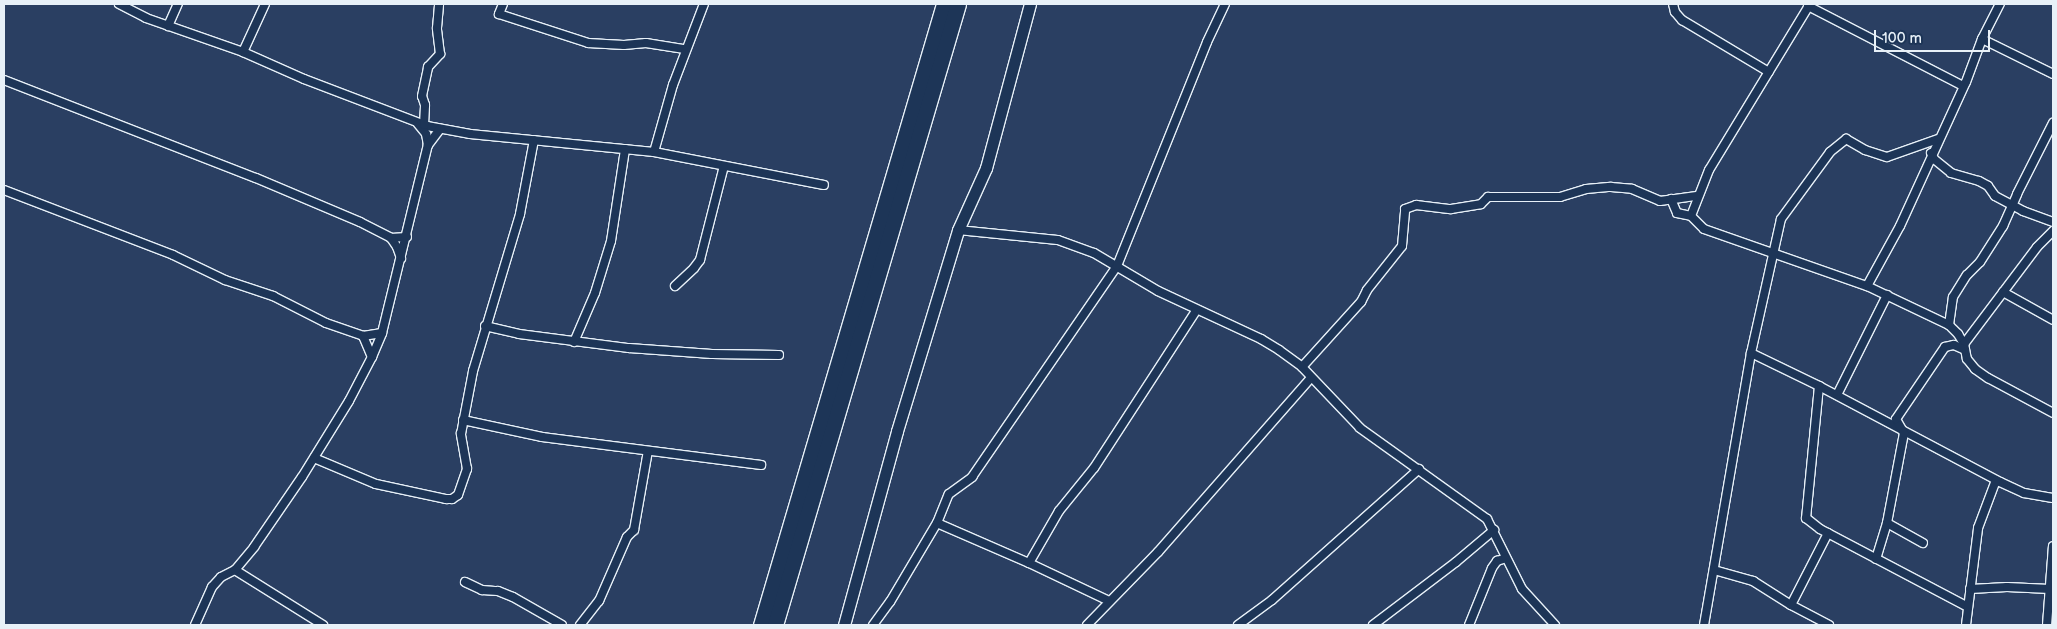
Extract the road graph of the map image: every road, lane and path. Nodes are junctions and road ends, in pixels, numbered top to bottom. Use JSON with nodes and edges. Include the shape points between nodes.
{"nodes":[{"id":1,"x":119,"y":4,"type":"edge"},
{"id":2,"x":178,"y":4,"type":"edge"},
{"id":3,"x":265,"y":4,"type":"edge"},
{"id":4,"x":439,"y":4,"type":"edge"},
{"id":5,"x":503,"y":4,"type":"edge"},
{"id":6,"x":704,"y":4,"type":"edge"},
{"id":7,"x":944,"y":4,"type":"edge"},
{"id":8,"x":958,"y":4,"type":"edge"},
{"id":9,"x":1030,"y":4,"type":"edge"},
{"id":10,"x":1225,"y":4,"type":"edge"},
{"id":11,"x":1673,"y":4,"type":"edge"},
{"id":12,"x":2000,"y":4,"type":"edge"},
{"id":13,"x":1809,"y":5,"type":"edge"},
{"id":14,"x":168,"y":26,"type":"junction"},
{"id":15,"x":1982,"y":39,"type":"junction"},
{"id":16,"x":686,"y":50,"type":"junction"},
{"id":17,"x":243,"y":52,"type":"junction"},
{"id":18,"x":1769,"y":72,"type":"junction"},
{"id":19,"x":2053,"y":74,"type":"edge"},
{"id":20,"x":4,"y":80,"type":"edge"},
{"id":21,"x":1963,"y":86,"type":"junction"},
{"id":22,"x":2053,"y":123,"type":"edge"},
{"id":23,"x":421,"y":125,"type":"junction"},
{"id":24,"x":440,"y":129,"type":"junction"},
{"id":25,"x":1938,"y":139,"type":"junction"},
{"id":26,"x":534,"y":140,"type":"junction"},
{"id":27,"x":428,"y":145,"type":"junction"},
{"id":28,"x":625,"y":149,"type":"junction"},
{"id":29,"x":654,"y":152,"type":"junction"},
{"id":30,"x":1931,"y":153,"type":"junction"},
{"id":31,"x":724,"y":166,"type":"junction"},
{"id":32,"x":824,"y":185,"type":"dead end"},
{"id":33,"x":4,"y":190,"type":"edge"},
{"id":34,"x":1697,"y":196,"type":"junction"},
{"id":35,"x":1671,"y":199,"type":"junction"},
{"id":36,"x":2012,"y":205,"type":"junction"},
{"id":37,"x":1691,"y":216,"type":"junction"},
{"id":38,"x":2053,"y":222,"type":"edge"},
{"id":39,"x":958,"y":230,"type":"junction"},
{"id":40,"x":2053,"y":230,"type":"edge"},
{"id":41,"x":407,"y":237,"type":"junction"},
{"id":42,"x":391,"y":238,"type":"junction"},
{"id":43,"x":1773,"y":254,"type":"junction"},
{"id":44,"x":401,"y":259,"type":"junction"},
{"id":45,"x":1118,"y":266,"type":"junction"},
{"id":46,"x":675,"y":286,"type":"dead end"},
{"id":47,"x":1867,"y":286,"type":"junction"},
{"id":48,"x":2003,"y":292,"type":"junction"},
{"id":49,"x":1887,"y":295,"type":"junction"},
{"id":50,"x":1196,"y":310,"type":"junction"},
{"id":51,"x":2053,"y":320,"type":"edge"},
{"id":52,"x":1948,"y":325,"type":"junction"},
{"id":53,"x":485,"y":326,"type":"junction"},
{"id":54,"x":382,"y":333,"type":"junction"},
{"id":55,"x":363,"y":336,"type":"junction"},
{"id":56,"x":574,"y":342,"type":"junction"},
{"id":57,"x":1964,"y":347,"type":"junction"},
{"id":58,"x":1751,"y":353,"type":"junction"},
{"id":59,"x":779,"y":355,"type":"dead end"},
{"id":60,"x":372,"y":357,"type":"junction"},
{"id":61,"x":1302,"y":367,"type":"junction"},
{"id":62,"x":1311,"y":378,"type":"junction"},
{"id":63,"x":1819,"y":386,"type":"junction"},
{"id":64,"x":1837,"y":395,"type":"junction"},
{"id":65,"x":2053,"y":413,"type":"edge"},
{"id":66,"x":463,"y":420,"type":"junction"},
{"id":67,"x":1904,"y":433,"type":"junction"},
{"id":68,"x":648,"y":451,"type":"junction"},
{"id":69,"x":314,"y":458,"type":"junction"},
{"id":70,"x":761,"y":464,"type":"dead end"},
{"id":71,"x":1419,"y":469,"type":"junction"},
{"id":72,"x":1996,"y":480,"type":"junction"},
{"id":73,"x":2053,"y":498,"type":"edge"},
{"id":74,"x":937,"y":523,"type":"junction"},
{"id":75,"x":1887,"y":523,"type":"junction"},
{"id":76,"x":1494,"y":530,"type":"junction"},
{"id":77,"x":1828,"y":533,"type":"junction"},
{"id":78,"x":1923,"y":543,"type":"dead end"},
{"id":79,"x":2053,"y":546,"type":"edge"},
{"id":80,"x":1506,"y":558,"type":"junction"},
{"id":81,"x":1876,"y":559,"type":"junction"},
{"id":82,"x":1030,"y":563,"type":"junction"},
{"id":83,"x":234,"y":570,"type":"junction"},
{"id":84,"x":1714,"y":570,"type":"junction"},
{"id":85,"x":2052,"y":579,"type":"edge"},
{"id":86,"x":465,"y":582,"type":"dead end"},
{"id":87,"x":1970,"y":589,"type":"junction"},
{"id":88,"x":2050,"y":589,"type":"junction"},
{"id":89,"x":1109,"y":601,"type":"junction"},
{"id":90,"x":1791,"y":606,"type":"junction"},
{"id":91,"x":1968,"y":607,"type":"junction"},
{"id":92,"x":557,"y":624,"type":"edge"},
{"id":93,"x":195,"y":625,"type":"edge"},
{"id":94,"x":323,"y":625,"type":"edge"},
{"id":95,"x":580,"y":625,"type":"edge"},
{"id":96,"x":761,"y":625,"type":"edge"},
{"id":97,"x":775,"y":625,"type":"edge"},
{"id":98,"x":844,"y":625,"type":"edge"},
{"id":99,"x":873,"y":625,"type":"edge"},
{"id":100,"x":1087,"y":625,"type":"edge"},
{"id":101,"x":1238,"y":625,"type":"edge"},
{"id":102,"x":1373,"y":625,"type":"edge"},
{"id":103,"x":1469,"y":625,"type":"edge"},
{"id":104,"x":1555,"y":625,"type":"edge"},
{"id":105,"x":1704,"y":625,"type":"edge"},
{"id":106,"x":1829,"y":625,"type":"edge"},
{"id":107,"x":1966,"y":625,"type":"edge"},
{"id":108,"x":2047,"y":625,"type":"edge"}],
"edges":[{"from":1,"to":14,"type":"street"},
{"from":2,"to":14,"type":"street"},
{"from":3,"to":17,"type":"street"},
{"from":4,"to":23,"type":"street","via":[[440,54],[428,66]]},
{"from":5,"to":16,"type":"street","via":[[499,14],[588,43],[646,43]]},
{"from":6,"to":16,"type":"street"},
{"from":7,"to":96,"type":"highway"},
{"from":8,"to":97,"type":"highway"},
{"from":9,"to":39,"type":"street","via":[[986,168]]},
{"from":10,"to":45,"type":"street"},
{"from":11,"to":18,"type":"street","via":[[1682,20]]},
{"from":12,"to":15,"type":"street"},
{"from":13,"to":18,"type":"street"},
{"from":13,"to":21,"type":"street"},
{"from":14,"to":17,"type":"street"},
{"from":15,"to":19,"type":"street"},
{"from":15,"to":21,"type":"street"},
{"from":16,"to":29,"type":"street"},
{"from":17,"to":23,"type":"street"},
{"from":18,"to":34,"type":"street","via":[[1709,170]]},
{"from":20,"to":42,"type":"street","via":[[256,178]]},
{"from":21,"to":25,"type":"street"},
{"from":22,"to":36,"type":"street"},
{"from":23,"to":24,"type":"street"},
{"from":23,"to":27,"type":"street"},
{"from":24,"to":26,"type":"street"},
{"from":24,"to":27,"type":"street"},
{"from":25,"to":30,"type":"street"},
{"from":25,"to":43,"type":"street","via":[[1887,158],[1846,139],[1830,152],[1781,219]]},
{"from":26,"to":28,"type":"street"},
{"from":26,"to":53,"type":"street","via":[[520,214]]},
{"from":27,"to":41,"type":"street"},
{"from":28,"to":29,"type":"street"},
{"from":28,"to":56,"type":"street","via":[[612,242]]},
{"from":29,"to":31,"type":"street"},
{"from":30,"to":36,"type":"street","via":[[1951,172],[1979,181]]},
{"from":30,"to":47,"type":"street","via":[[1900,226]]},
{"from":31,"to":32,"type":"street"},
{"from":31,"to":46,"type":"street","via":[[700,260]]},
{"from":33,"to":55,"type":"street","via":[[173,255],[224,280],[273,296],[326,323]]},
{"from":34,"to":35,"type":"street"},
{"from":34,"to":37,"type":"street"},
{"from":35,"to":37,"type":"street","via":[[1677,213]]},
{"from":35,"to":61,"type":"street","via":[[1660,201],[1632,189],[1611,187],[1586,189],[1560,197],[1488,198],[1481,204],[1450,208],[1416,205],[1405,208],[1402,246],[1361,302]]},
{"from":36,"to":38,"type":"street"},
{"from":36,"to":52,"type":"street","via":[[1980,262],[1953,297]]},
{"from":37,"to":43,"type":"street","via":[[1704,229]]},
{"from":39,"to":45,"type":"street","via":[[1058,240]]},
{"from":39,"to":98,"type":"street","via":[[897,430]]},
{"from":40,"to":48,"type":"street","via":[[2036,247]]},
{"from":41,"to":42,"type":"street"},
{"from":41,"to":44,"type":"street"},
{"from":42,"to":44,"type":"street"},
{"from":43,"to":47,"type":"street"},
{"from":43,"to":58,"type":"street"},
{"from":44,"to":54,"type":"street"},
{"from":45,"to":50,"type":"street"},
{"from":45,"to":74,"type":"street","via":[[972,477],[949,494]]},
{"from":47,"to":49,"type":"street"},
{"from":48,"to":51,"type":"street"},
{"from":48,"to":57,"type":"street"},
{"from":49,"to":52,"type":"street"},
{"from":49,"to":64,"type":"street"},
{"from":50,"to":61,"type":"street","via":[[1262,339]]},
{"from":50,"to":82,"type":"street","via":[[1094,468],[1059,511]]},
{"from":52,"to":57,"type":"street"},
{"from":53,"to":56,"type":"street"},
{"from":53,"to":66,"type":"street"},
{"from":54,"to":55,"type":"street"},
{"from":54,"to":60,"type":"street"},
{"from":55,"to":60,"type":"street"},
{"from":56,"to":59,"type":"street","via":[[712,354]]},
{"from":57,"to":65,"type":"street","via":[[1967,359],[1975,369]]},
{"from":57,"to":67,"type":"street","via":[[1954,344],[1945,347],[1916,387],[1896,419]]},
{"from":58,"to":63,"type":"street"},
{"from":58,"to":84,"type":"street"},
{"from":60,"to":69,"type":"street"},
{"from":61,"to":62,"type":"street"},
{"from":62,"to":71,"type":"street","via":[[1360,428]]},
{"from":62,"to":89,"type":"street","via":[[1158,552]]},
{"from":63,"to":64,"type":"street"},
{"from":63,"to":77,"type":"street","via":[[1805,514],[1809,522]]},
{"from":64,"to":67,"type":"street"},
{"from":66,"to":68,"type":"street","via":[[542,438],[612,444]]},
{"from":66,"to":69,"type":"street","via":[[461,434],[466,469],[463,485],[452,499],[376,484]]},
{"from":67,"to":72,"type":"street"},
{"from":67,"to":75,"type":"street"},
{"from":68,"to":70,"type":"street"},
{"from":68,"to":95,"type":"street","via":[[634,530],[627,537],[599,601]]},
{"from":69,"to":83,"type":"street","via":[[254,547]]},
{"from":71,"to":76,"type":"street","via":[[1487,519]]},
{"from":71,"to":101,"type":"street","via":[[1272,600]]},
{"from":72,"to":73,"type":"street","via":[[2024,493]]},
{"from":72,"to":87,"type":"street","via":[[1978,528]]},
{"from":74,"to":82,"type":"street"},
{"from":74,"to":99,"type":"street"},
{"from":75,"to":78,"type":"street"},
{"from":75,"to":81,"type":"street"},
{"from":76,"to":80,"type":"street"},
{"from":76,"to":102,"type":"street"},
{"from":77,"to":81,"type":"street"},
{"from":77,"to":90,"type":"street"},
{"from":79,"to":85,"type":"street"},
{"from":80,"to":103,"type":"street","via":[[1497,561],[1492,568]]},
{"from":80,"to":104,"type":"street","via":[[1522,589]]},
{"from":81,"to":91,"type":"street"},
{"from":82,"to":89,"type":"street"},
{"from":83,"to":93,"type":"street","via":[[212,587]]},
{"from":83,"to":94,"type":"street"},
{"from":84,"to":90,"type":"street","via":[[1753,581]]},
{"from":84,"to":105,"type":"street"},
{"from":85,"to":88,"type":"street"},
{"from":86,"to":92,"type":"street","via":[[482,590],[498,591],[513,597]]},
{"from":87,"to":88,"type":"street"},
{"from":87,"to":91,"type":"street"},
{"from":88,"to":108,"type":"street"},
{"from":89,"to":100,"type":"street"},
{"from":90,"to":106,"type":"street"},
{"from":91,"to":107,"type":"street"}]}
